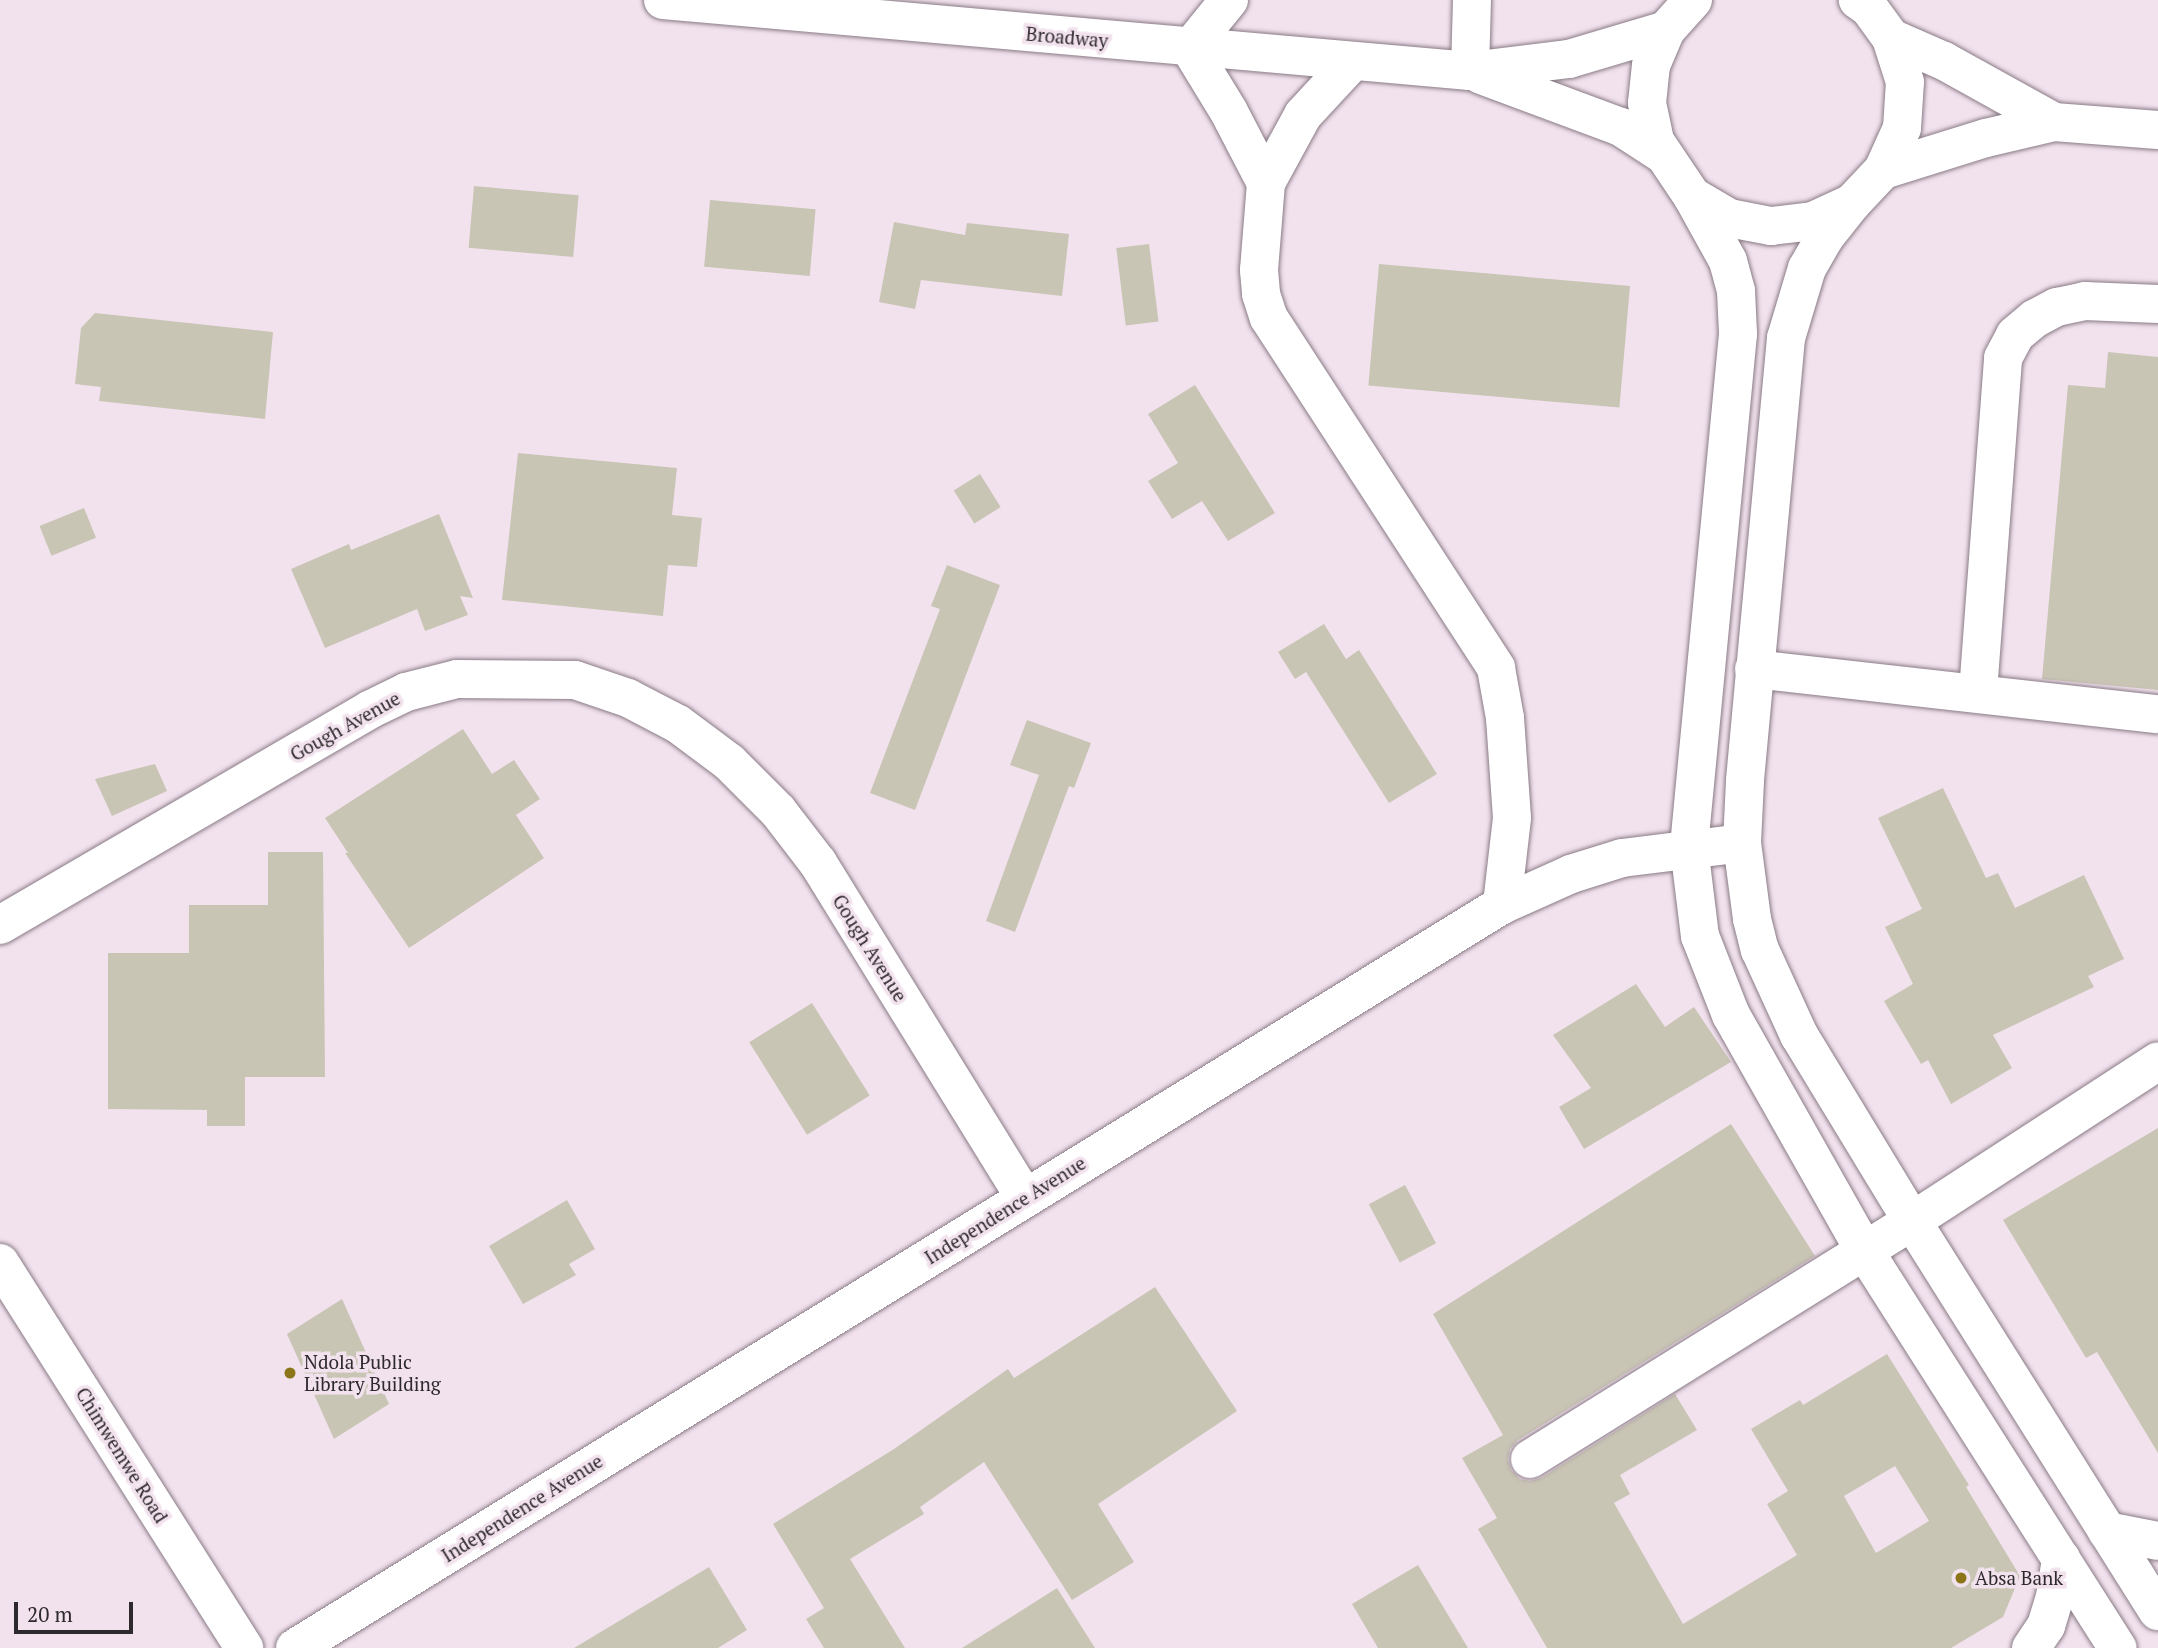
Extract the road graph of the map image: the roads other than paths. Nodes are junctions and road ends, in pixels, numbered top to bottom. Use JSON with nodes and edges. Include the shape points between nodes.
{"nodes":[{"id":1,"x":663,"y":0,"type":"edge"},
{"id":2,"x":1229,"y":0,"type":"edge"},
{"id":3,"x":1472,"y":0,"type":"edge"},
{"id":4,"x":1693,"y":0,"type":"edge"},
{"id":5,"x":1864,"y":3,"type":"edge"},
{"id":6,"x":1666,"y":30,"type":"junction"},
{"id":7,"x":1891,"y":38,"type":"junction"},
{"id":8,"x":1190,"y":48,"type":"junction"},
{"id":9,"x":1352,"y":62,"type":"junction"},
{"id":10,"x":1470,"y":71,"type":"junction"},
{"id":11,"x":2054,"y":122,"type":"junction"},
{"id":12,"x":2158,"y":130,"type":"edge"},
{"id":13,"x":1664,"y":155,"type":"junction"},
{"id":14,"x":1883,"y":170,"type":"junction"},
{"id":15,"x":1266,"y":183,"type":"junction"},
{"id":16,"x":1692,"y":196,"type":"junction"},
{"id":17,"x":1852,"y":203,"type":"junction"},
{"id":18,"x":2158,"y":303,"type":"edge"},
{"id":19,"x":1754,"y":669,"type":"junction"},
{"id":20,"x":1978,"y":692,"type":"junction"},
{"id":21,"x":2158,"y":714,"type":"edge"},
{"id":22,"x":1742,"y":843,"type":"junction"},
{"id":23,"x":1689,"y":848,"type":"junction"},
{"id":24,"x":1502,"y":905,"type":"junction"},
{"id":25,"x":0,"y":925,"type":"edge"},
{"id":26,"x":2158,"y":1061,"type":"edge"},
{"id":27,"x":1025,"y":1198,"type":"junction"},
{"id":28,"x":1912,"y":1221,"type":"junction"},
{"id":29,"x":1864,"y":1250,"type":"junction"},
{"id":30,"x":0,"y":1263,"type":"edge"},
{"id":31,"x":1530,"y":1459,"type":"dead end"},
{"id":32,"x":2107,"y":1531,"type":"junction"},
{"id":33,"x":2158,"y":1541,"type":"edge"},
{"id":34,"x":2061,"y":1558,"type":"junction"},
{"id":35,"x":2158,"y":1611,"type":"edge"},
{"id":36,"x":244,"y":1648,"type":"edge"},
{"id":37,"x":295,"y":1648,"type":"edge"},
{"id":38,"x":2031,"y":1648,"type":"edge"},
{"id":39,"x":2118,"y":1648,"type":"edge"}],
"edges":[{"from":1,"to":8,"type":"main road","name":"Broadway"},
{"from":2,"to":8,"type":"main road"},
{"from":3,"to":10,"type":"main road"},
{"from":4,"to":6,"type":"main road"},
{"from":5,"to":7,"type":"main road"},
{"from":6,"to":10,"type":"main road","via":[[1569,59]]},
{"from":6,"to":13,"type":"main road","via":[[1651,65],[1647,103],[1655,141]]},
{"from":7,"to":11,"type":"main road","via":[[1944,61]]},
{"from":7,"to":14,"type":"main road","via":[[1905,82],[1903,116]]},
{"from":8,"to":9,"type":"main road","name":"Broadway"},
{"from":8,"to":15,"type":"main road"},
{"from":9,"to":10,"type":"main road","name":"Broadway"},
{"from":9,"to":15,"type":"main road","via":[[1303,115]]},
{"from":10,"to":13,"type":"main road","via":[[1621,127]]},
{"from":11,"to":12,"type":"main road"},
{"from":11,"to":14,"type":"main road"},
{"from":13,"to":16,"type":"main road"},
{"from":14,"to":17,"type":"main road"},
{"from":15,"to":24,"type":"main road","via":[[1259,270],[1269,317],[1496,668],[1505,718],[1512,818]]},
{"from":16,"to":17,"type":"main road","via":[[1729,218],[1771,226],[1813,222]]},
{"from":16,"to":23,"type":"main road","via":[[1728,261],[1736,292],[1738,334]]},
{"from":17,"to":19,"type":"main road","via":[[1807,268],[1786,338]]},
{"from":18,"to":20,"type":"main road","via":[[2085,301],[2057,307],[2015,335],[2003,358]]},
{"from":19,"to":20,"type":"main road"},
{"from":19,"to":22,"type":"main road"},
{"from":20,"to":21,"type":"main road"},
{"from":22,"to":23,"type":"main road","name":"Independence Avenue"},
{"from":22,"to":28,"type":"main road","via":[[1752,919],[1777,991]]},
{"from":23,"to":24,"type":"main road","name":"Independence Avenue","via":[[1622,858],[1571,874]]},
{"from":23,"to":29,"type":"main road","via":[[1694,907],[1708,964],[1755,1060]]},
{"from":24,"to":27,"type":"main road","name":"Independence Avenue"},
{"from":25,"to":27,"type":"main road","name":"Gough Avenue","via":[[406,692],[457,679],[575,680],[628,698],[678,724],[729,762],[778,811],[818,863]]},
{"from":26,"to":28,"type":"main road"},
{"from":27,"to":37,"type":"main road","name":"Independence Avenue"},
{"from":28,"to":29,"type":"main road"},
{"from":28,"to":32,"type":"main road"},
{"from":29,"to":31,"type":"main road"},
{"from":29,"to":34,"type":"main road"},
{"from":30,"to":36,"type":"main road","name":"Chimwemwe Road"},
{"from":32,"to":33,"type":"main road"},
{"from":32,"to":35,"type":"main road"},
{"from":34,"to":38,"type":"main road","via":[[2046,1626]]},
{"from":34,"to":39,"type":"main road"}]}
